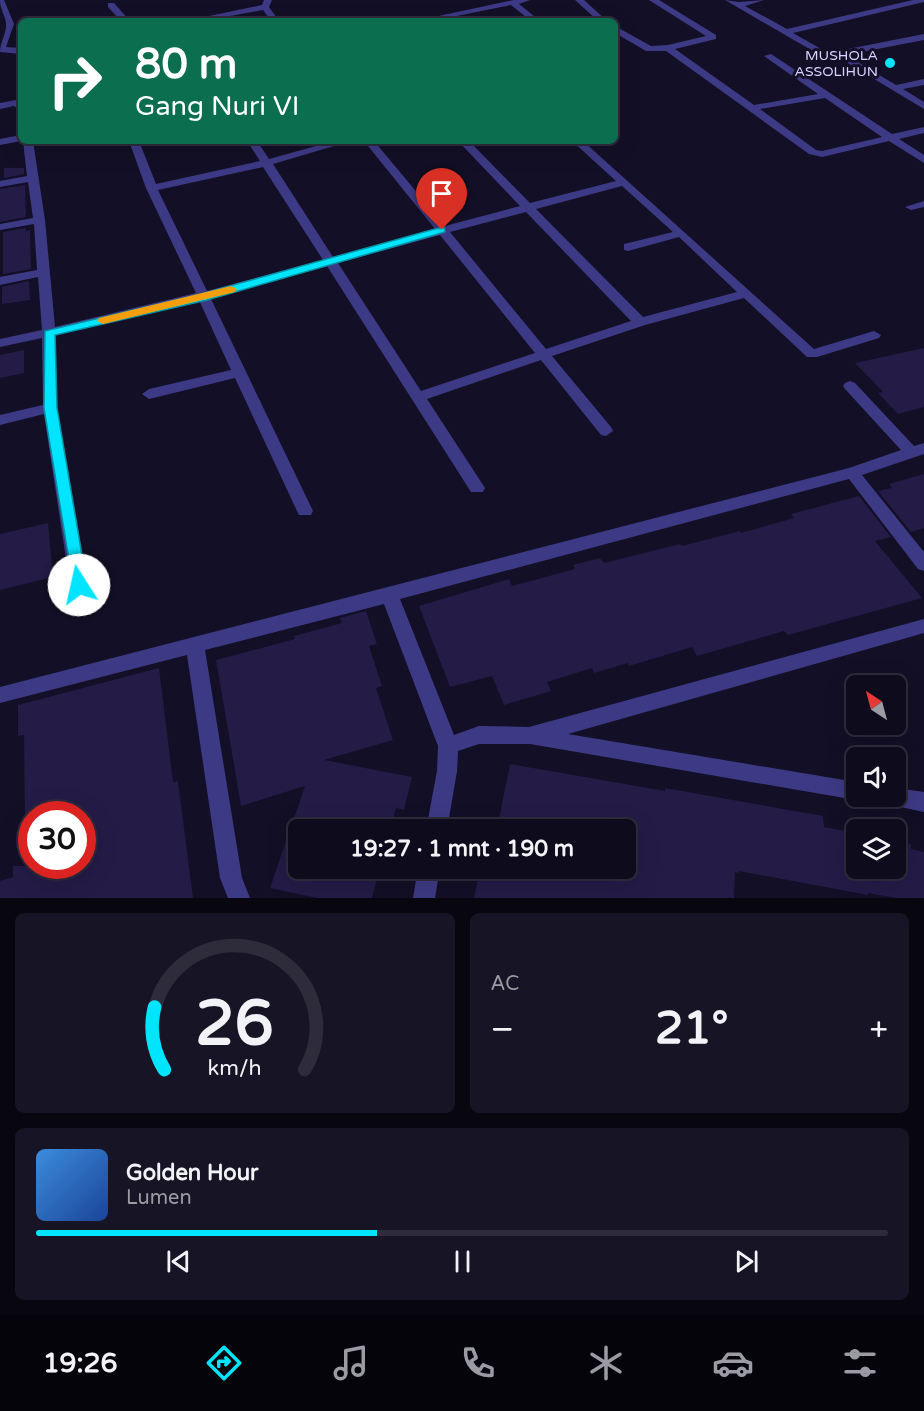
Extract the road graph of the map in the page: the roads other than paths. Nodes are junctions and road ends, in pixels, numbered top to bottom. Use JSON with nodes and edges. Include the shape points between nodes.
{"nodes":[{"id":1,"x":0,"y":0,"type":"edge"},
{"id":2,"x":526,"y":0,"type":"edge"},
{"id":3,"x":579,"y":0,"type":"edge"},
{"id":4,"x":653,"y":0,"type":"edge"},
{"id":5,"x":760,"y":0,"type":"edge"},
{"id":6,"x":923,"y":0,"type":"edge"},
{"id":7,"x":733,"y":2,"type":"edge"},
{"id":8,"x":513,"y":3,"type":"junction"},
{"id":9,"x":266,"y":4,"type":"edge"},
{"id":10,"x":111,"y":5,"type":"dead end"},
{"id":11,"x":123,"y":18,"type":"edge"},
{"id":12,"x":203,"y":18,"type":"edge"},
{"id":13,"x":273,"y":18,"type":"edge"},
{"id":14,"x":435,"y":18,"type":"edge"},
{"id":15,"x":532,"y":18,"type":"edge"},
{"id":16,"x":600,"y":18,"type":"edge"},
{"id":17,"x":618,"y":32,"type":"edge"},
{"id":18,"x":786,"y":32,"type":"junction"},
{"id":19,"x":924,"y":37,"type":"edge"},
{"id":20,"x":668,"y":48,"type":"junction"},
{"id":21,"x":1,"y":49,"type":"edge"},
{"id":22,"x":18,"y":51,"type":"edge"},
{"id":23,"x":838,"y":54,"type":"junction"},
{"id":24,"x":768,"y":56,"type":"dead end"},
{"id":25,"x":924,"y":82,"type":"edge"},
{"id":26,"x":894,"y":88,"type":"junction"},
{"id":27,"x":826,"y":95,"type":"junction"},
{"id":28,"x":18,"y":103,"type":"edge"},
{"id":29,"x":0,"y":106,"type":"edge"},
{"id":30,"x":924,"y":106,"type":"edge"},
{"id":31,"x":752,"y":108,"type":"junction"},
{"id":32,"x":924,"y":130,"type":"edge"},
{"id":33,"x":893,"y":138,"type":"junction"},
{"id":34,"x":18,"y":139,"type":"edge"},
{"id":35,"x":0,"y":142,"type":"edge"},
{"id":36,"x":28,"y":144,"type":"edge"},
{"id":37,"x":136,"y":144,"type":"edge"},
{"id":38,"x":254,"y":144,"type":"edge"},
{"id":39,"x":335,"y":144,"type":"edge"},
{"id":40,"x":371,"y":144,"type":"edge"},
{"id":41,"x":466,"y":144,"type":"edge"},
{"id":42,"x":581,"y":144,"type":"edge"},
{"id":43,"x":924,"y":160,"type":"edge"},
{"id":44,"x":266,"y":163,"type":"junction"},
{"id":45,"x":32,"y":178,"type":"junction"},
{"id":46,"x":625,"y":182,"type":"junction"},
{"id":47,"x":0,"y":184,"type":"edge"},
{"id":48,"x":152,"y":188,"type":"junction"},
{"id":49,"x":924,"y":204,"type":"edge"},
{"id":50,"x":526,"y":207,"type":"junction"},
{"id":51,"x":911,"y":207,"type":"dead end"},
{"id":52,"x":39,"y":220,"type":"junction"},
{"id":53,"x":0,"y":227,"type":"edge"},
{"id":54,"x":442,"y":230,"type":"junction"},
{"id":55,"x":681,"y":233,"type":"junction"},
{"id":56,"x":628,"y":247,"type":"dead end"},
{"id":57,"x":329,"y":261,"type":"junction"},
{"id":58,"x":44,"y":272,"type":"junction"},
{"id":59,"x":0,"y":281,"type":"edge"},
{"id":60,"x":747,"y":293,"type":"junction"},
{"id":61,"x":203,"y":297,"type":"junction"},
{"id":62,"x":640,"y":322,"type":"junction"},
{"id":63,"x":49,"y":333,"type":"junction"},
{"id":64,"x":874,"y":335,"type":"dead end"},
{"id":65,"x":0,"y":343,"type":"edge"},
{"id":66,"x":545,"y":356,"type":"junction"},
{"id":67,"x":239,"y":373,"type":"junction"},
{"id":68,"x":850,"y":386,"type":"dead end"},
{"id":69,"x":148,"y":394,"type":"dead end"},
{"id":70,"x":417,"y":397,"type":"junction"},
{"id":71,"x":50,"y":408,"type":"junction"},
{"id":72,"x":0,"y":420,"type":"edge"},
{"id":73,"x":606,"y":431,"type":"dead end"},
{"id":74,"x":917,"y":450,"type":"edge"},
{"id":75,"x":852,"y":472,"type":"junction"},
{"id":76,"x":477,"y":488,"type":"dead end"},
{"id":77,"x":305,"y":511,"type":"dead end"},
{"id":78,"x":924,"y":564,"type":"edge"},
{"id":79,"x":79,"y":585,"type":"dead end"},
{"id":80,"x":389,"y":594,"type":"junction"},
{"id":81,"x":924,"y":626,"type":"edge"},
{"id":82,"x":195,"y":645,"type":"junction"},
{"id":83,"x":0,"y":694,"type":"edge"},
{"id":84,"x":529,"y":736,"type":"junction"},
{"id":85,"x":448,"y":746,"type":"junction"},
{"id":86,"x":846,"y":789,"type":"edge"},
{"id":87,"x":906,"y":799,"type":"edge"},
{"id":88,"x":924,"y":802,"type":"edge"},
{"id":89,"x":438,"y":819,"type":"edge"},
{"id":90,"x":427,"y":879,"type":"edge"},
{"id":91,"x":239,"y":898,"type":"edge"},
{"id":92,"x":424,"y":898,"type":"edge"}],
"edges":[{"from":1,"to":21,"type":"street","via":[[12,28]]},
{"from":2,"to":8,"type":"street"},
{"from":3,"to":16,"type":"street"},
{"from":4,"to":20,"type":"street","via":[[713,37]]},
{"from":5,"to":7,"type":"street"},
{"from":6,"to":18,"type":"street"},
{"from":7,"to":18,"type":"street"},
{"from":8,"to":14,"type":"street"},
{"from":8,"to":15,"type":"street"},
{"from":9,"to":12,"type":"street"},
{"from":9,"to":13,"type":"street"},
{"from":10,"to":11,"type":"street"},
{"from":17,"to":20,"type":"street","via":[[649,49]]},
{"from":18,"to":23,"type":"street","via":[[821,52]]},
{"from":19,"to":23,"type":"street"},
{"from":20,"to":31,"type":"street"},
{"from":21,"to":22,"type":"street"},
{"from":23,"to":26,"type":"street"},
{"from":24,"to":27,"type":"street"},
{"from":25,"to":26,"type":"street"},
{"from":26,"to":30,"type":"street"},
{"from":27,"to":31,"type":"street"},
{"from":27,"to":33,"type":"street"},
{"from":28,"to":29,"type":"street"},
{"from":31,"to":33,"type":"street","via":[[813,152],[822,154]]},
{"from":32,"to":33,"type":"street"},
{"from":33,"to":43,"type":"street"},
{"from":34,"to":35,"type":"street"},
{"from":36,"to":45,"type":"street"},
{"from":37,"to":48,"type":"street"},
{"from":38,"to":44,"type":"street"},
{"from":39,"to":44,"type":"street"},
{"from":40,"to":54,"type":"street"},
{"from":41,"to":50,"type":"street"},
{"from":42,"to":46,"type":"street"},
{"from":44,"to":48,"type":"street"},
{"from":44,"to":57,"type":"street"},
{"from":45,"to":47,"type":"street"},
{"from":45,"to":52,"type":"street"},
{"from":46,"to":50,"type":"street"},
{"from":46,"to":55,"type":"street"},
{"from":48,"to":61,"type":"street"},
{"from":49,"to":51,"type":"street"},
{"from":50,"to":54,"type":"street"},
{"from":50,"to":62,"type":"street"},
{"from":52,"to":53,"type":"street"},
{"from":52,"to":58,"type":"street"},
{"from":54,"to":57,"type":"street"},
{"from":54,"to":66,"type":"street"},
{"from":55,"to":56,"type":"street"},
{"from":55,"to":60,"type":"street"},
{"from":57,"to":61,"type":"street"},
{"from":57,"to":70,"type":"street"},
{"from":58,"to":59,"type":"street"},
{"from":58,"to":63,"type":"street"},
{"from":60,"to":62,"type":"street"},
{"from":60,"to":64,"type":"street","via":[[812,354]]},
{"from":61,"to":63,"type":"street"},
{"from":61,"to":67,"type":"street"},
{"from":62,"to":66,"type":"street"},
{"from":63,"to":65,"type":"street"},
{"from":63,"to":71,"type":"street"},
{"from":66,"to":70,"type":"street"},
{"from":66,"to":73,"type":"street"},
{"from":67,"to":69,"type":"street"},
{"from":67,"to":77,"type":"street"},
{"from":68,"to":74,"type":"street"},
{"from":70,"to":76,"type":"street"},
{"from":71,"to":72,"type":"street"},
{"from":71,"to":79,"type":"street"},
{"from":74,"to":75,"type":"street"},
{"from":75,"to":78,"type":"street"},
{"from":75,"to":80,"type":"street"},
{"from":80,"to":82,"type":"street"},
{"from":80,"to":85,"type":"street"},
{"from":81,"to":84,"type":"street"},
{"from":82,"to":83,"type":"street"},
{"from":82,"to":91,"type":"street","via":[[231,878]]},
{"from":84,"to":85,"type":"street","via":[[479,735]]},
{"from":84,"to":86,"type":"street"},
{"from":85,"to":89,"type":"street"},
{"from":87,"to":88,"type":"street"},
{"from":90,"to":92,"type":"street"}]}
